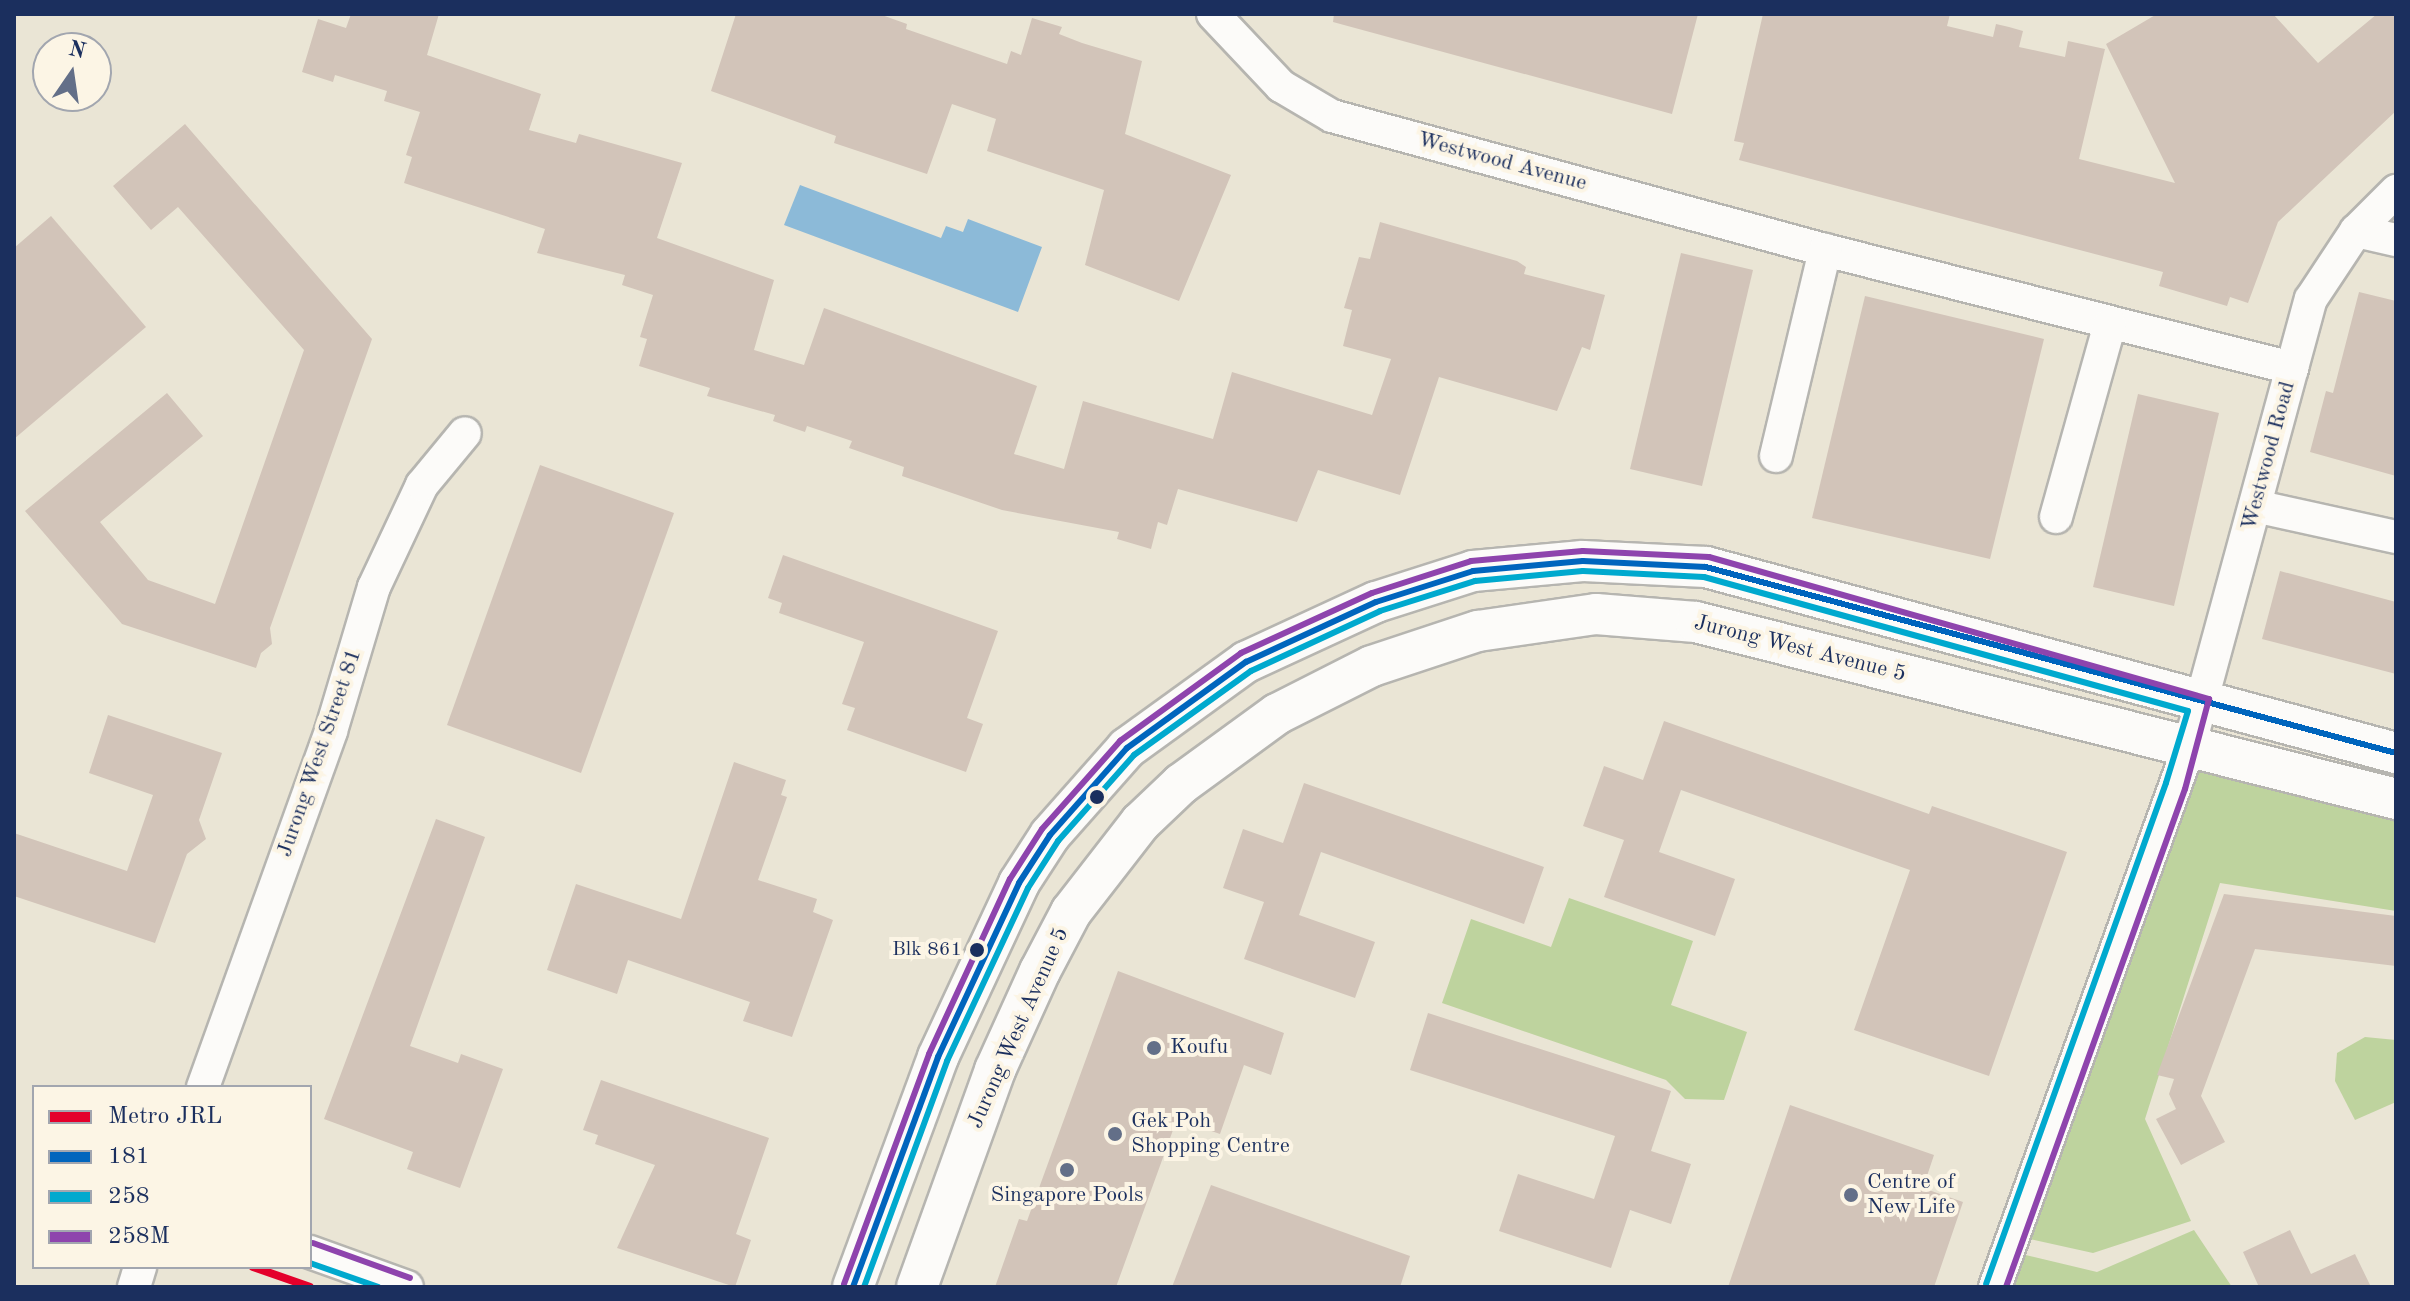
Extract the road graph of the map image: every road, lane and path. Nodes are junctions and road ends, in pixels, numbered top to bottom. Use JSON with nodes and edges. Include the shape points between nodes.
{"nodes":[{"id":1,"x":1213,"y":14,"type":"edge"},
{"id":2,"x":2396,"y":191,"type":"edge"},
{"id":3,"x":2356,"y":231,"type":"junction"},
{"id":4,"x":2396,"y":240,"type":"edge"},
{"id":5,"x":1825,"y":250,"type":"junction"},
{"id":6,"x":2110,"y":324,"type":"junction"},
{"id":7,"x":2292,"y":368,"type":"junction"},
{"id":8,"x":465,"y":433,"type":"dead end"},
{"id":9,"x":1776,"y":456,"type":"dead end"},
{"id":10,"x":2255,"y":506,"type":"junction"},
{"id":11,"x":2056,"y":517,"type":"dead end"},
{"id":12,"x":2396,"y":537,"type":"edge"},
{"id":13,"x":2200,"y":704,"type":"junction"},
{"id":14,"x":2189,"y":747,"type":"junction"},
{"id":15,"x":2396,"y":753,"type":"edge"},
{"id":16,"x":2396,"y":799,"type":"edge"},
{"id":17,"x":204,"y":1085,"type":"edge"},
{"id":18,"x":312,"y":1253,"type":"edge"},
{"id":19,"x":407,"y":1287,"type":"edge"},
{"id":20,"x":853,"y":1287,"type":"edge"},
{"id":21,"x":917,"y":1287,"type":"edge"},
{"id":22,"x":1995,"y":1287,"type":"edge"}],
"edges":[{"from":1,"to":5,"type":"street","name":"Westwood Avenue","via":[[1281,86],[1332,116]]},
{"from":2,"to":3,"type":"street","name":"Westwood Road"},
{"from":3,"to":4,"type":"street"},
{"from":3,"to":7,"type":"street","name":"Westwood Road","via":[[2311,299]]},
{"from":5,"to":6,"type":"street","name":"Westwood Avenue"},
{"from":5,"to":9,"type":"street"},
{"from":6,"to":7,"type":"street","name":"Westwood Avenue"},
{"from":6,"to":11,"type":"street"},
{"from":7,"to":10,"type":"street","name":"Westwood Road"},
{"from":8,"to":17,"type":"street","name":"Jurong West Street 81","via":[[422,485],[374,587],[331,731]]},
{"from":10,"to":12,"type":"street"},
{"from":10,"to":13,"type":"street","name":"Westwood Road"},
{"from":13,"to":14,"type":"street","name":"Westwood Road"},
{"from":13,"to":15,"type":"street"},
{"from":13,"to":20,"type":"street","via":[[1706,567],[1583,561],[1473,571],[1376,602],[1246,662],[1127,748],[1050,835],[1019,883],[938,1057]]},
{"from":14,"to":16,"type":"street","name":"Jurong West Avenue 5"},
{"from":14,"to":21,"type":"street","name":"Jurong West Avenue 5","via":[[1696,622],[1596,614],[1478,631],[1372,666],[1277,714],[1181,784],[1091,882],[1040,971],[995,1070]]},
{"from":14,"to":22,"type":"street","name":"Westwood Road"},
{"from":18,"to":19,"type":"street"}]}
